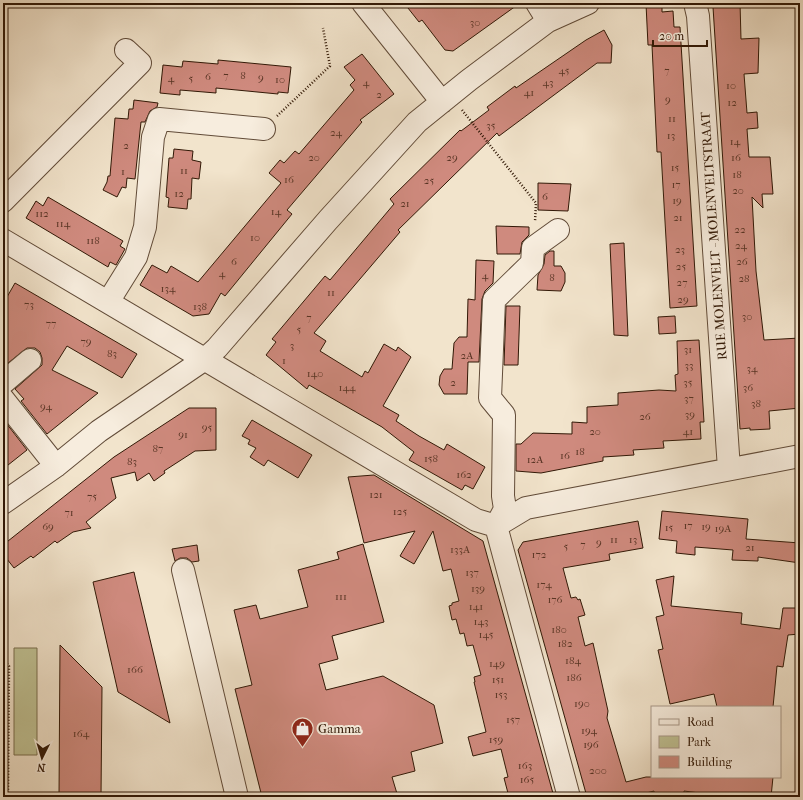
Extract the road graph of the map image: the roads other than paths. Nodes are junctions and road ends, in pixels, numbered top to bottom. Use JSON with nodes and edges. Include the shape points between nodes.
{"nodes":[{"id":1,"x":363,"y":3,"type":"edge"},
{"id":2,"x":537,"y":3,"type":"edge"},
{"id":3,"x":588,"y":3,"type":"edge"},
{"id":4,"x":695,"y":3,"type":"edge"},
{"id":5,"x":548,"y":21,"type":"junction"},
{"id":6,"x":126,"y":50,"type":"dead end"},
{"id":7,"x":451,"y":105,"type":"junction"},
{"id":8,"x":264,"y":129,"type":"road end"},
{"id":9,"x":3,"y":201,"type":"edge"},
{"id":10,"x":558,"y":230,"type":"dead end"},
{"id":11,"x":3,"y":240,"type":"edge"},
{"id":12,"x":108,"y":302,"type":"junction"},
{"id":13,"x":205,"y":359,"type":"junction"},
{"id":14,"x":30,"y":360,"type":"dead end"},
{"id":15,"x":3,"y":383,"type":"edge"},
{"id":16,"x":3,"y":399,"type":"edge"},
{"id":17,"x":800,"y":456,"type":"edge"},
{"id":18,"x":56,"y":466,"type":"junction"},
{"id":19,"x":729,"y":469,"type":"junction"},
{"id":20,"x":3,"y":503,"type":"edge"},
{"id":21,"x":496,"y":526,"type":"junction"},
{"id":22,"x":183,"y":570,"type":"dead end"},
{"id":23,"x":236,"y":797,"type":"edge"},
{"id":24,"x":569,"y":797,"type":"edge"}],
"edges":[{"from":1,"to":7,"type":"street"},
{"from":2,"to":5,"type":"street"},
{"from":3,"to":5,"type":"street"},
{"from":4,"to":19,"type":"street","name":"RUE MOLENVELT - MOLENVELTSTRAAT","via":[[698,16]]},
{"from":5,"to":7,"type":"street"},
{"from":6,"to":9,"type":"street","via":[[140,63]]},
{"from":7,"to":13,"type":"street","via":[[417,122]]},
{"from":8,"to":12,"type":"street","via":[[159,119],[154,137],[145,227],[136,257]]},
{"from":10,"to":21,"type":"street","via":[[533,248],[532,263],[494,300],[490,398],[504,415],[505,509]]},
{"from":11,"to":12,"type":"street"},
{"from":12,"to":13,"type":"street"},
{"from":13,"to":18,"type":"street","via":[[99,431]]},
{"from":13,"to":21,"type":"street","via":[[476,520]]},
{"from":14,"to":15,"type":"street"},
{"from":16,"to":18,"type":"street"},
{"from":17,"to":19,"type":"street"},
{"from":18,"to":20,"type":"street"},
{"from":19,"to":21,"type":"street","via":[[526,508]]},
{"from":21,"to":24,"type":"street"},
{"from":22,"to":23,"type":"street"}]}
